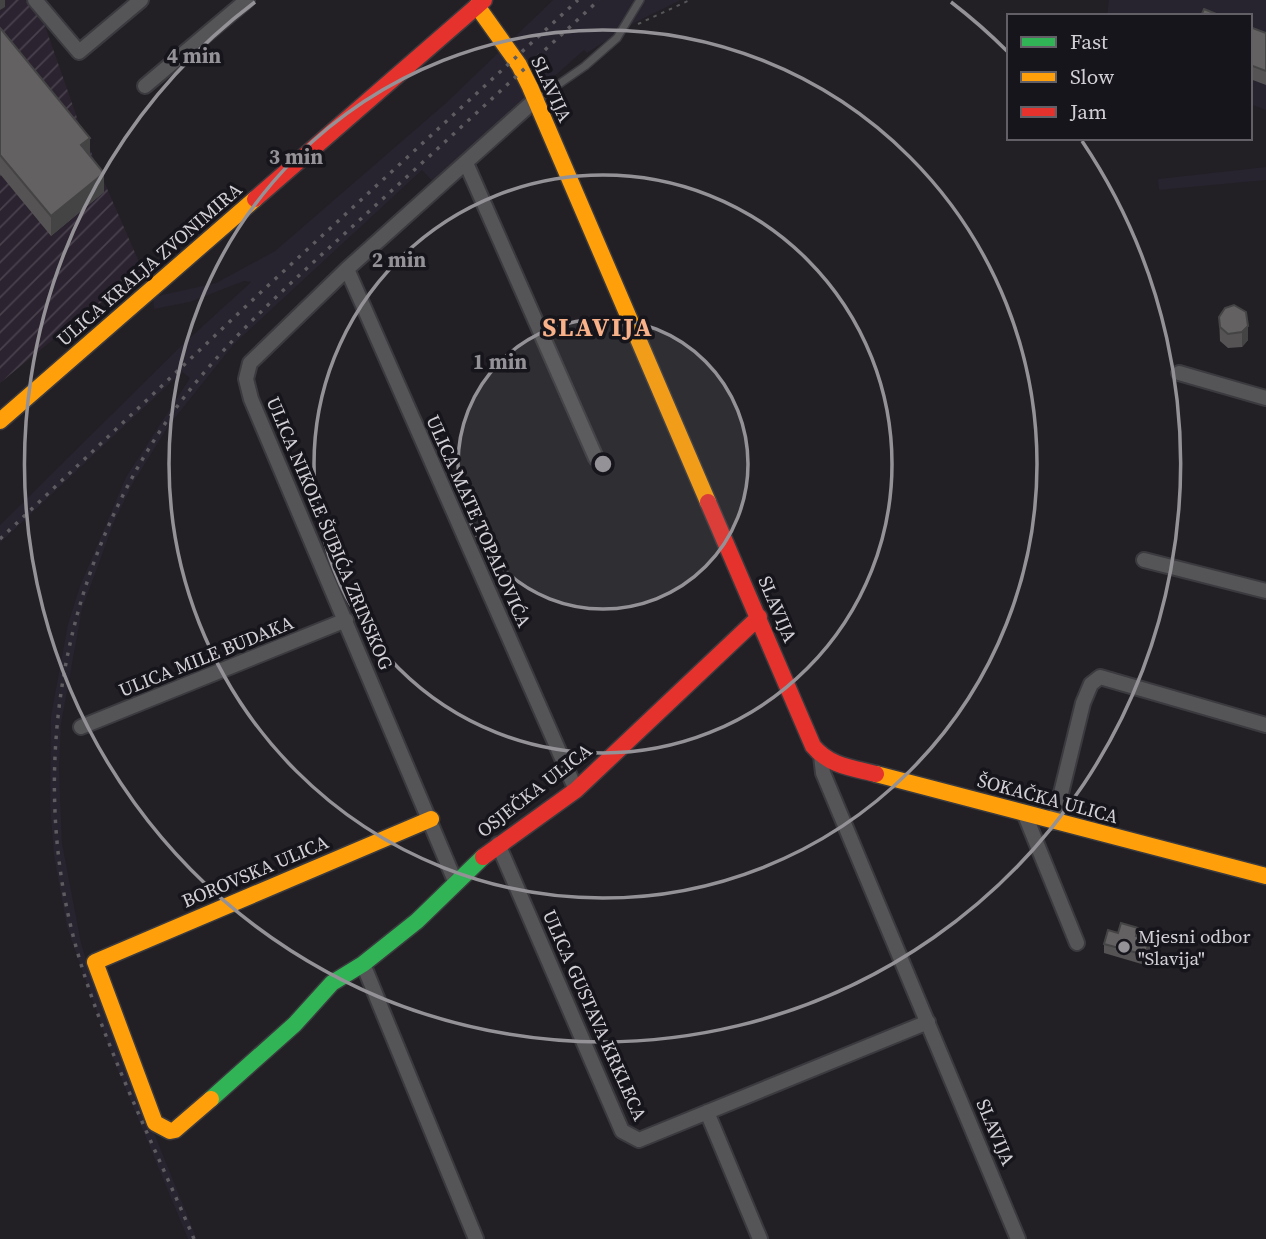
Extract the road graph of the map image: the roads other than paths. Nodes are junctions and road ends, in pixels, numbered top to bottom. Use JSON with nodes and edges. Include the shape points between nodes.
{"nodes":[{"id":1,"x":35,"y":0,"type":"edge"},
{"id":2,"x":141,"y":0,"type":"edge"},
{"id":3,"x":247,"y":0,"type":"edge"},
{"id":4,"x":640,"y":0,"type":"edge"},
{"id":5,"x":481,"y":3,"type":"edge"},
{"id":6,"x":145,"y":86,"type":"dead end"},
{"id":7,"x":535,"y":100,"type":"junction"},
{"id":8,"x":466,"y":163,"type":"junction"},
{"id":9,"x":347,"y":269,"type":"junction"},
{"id":10,"x":1179,"y":373,"type":"dead end"},
{"id":11,"x":1266,"y":398,"type":"edge"},
{"id":12,"x":0,"y":421,"type":"edge"},
{"id":13,"x":596,"y":458,"type":"dead end"},
{"id":14,"x":1144,"y":560,"type":"dead end"},
{"id":15,"x":1266,"y":591,"type":"edge"},
{"id":16,"x":759,"y":617,"type":"junction"},
{"id":17,"x":346,"y":620,"type":"junction"},
{"id":18,"x":1266,"y":725,"type":"edge"},
{"id":19,"x":81,"y":727,"type":"dead end"},
{"id":20,"x":821,"y":756,"type":"junction"},
{"id":21,"x":576,"y":790,"type":"junction"},
{"id":22,"x":1025,"y":815,"type":"junction"},
{"id":23,"x":431,"y":819,"type":"junction"},
{"id":24,"x":1054,"y":822,"type":"junction"},
{"id":25,"x":498,"y":844,"type":"junction"},
{"id":26,"x":1266,"y":876,"type":"edge"},
{"id":27,"x":455,"y":881,"type":"junction"},
{"id":28,"x":1077,"y":943,"type":"dead end"},
{"id":29,"x":95,"y":962,"type":"joint"},
{"id":30,"x":363,"y":964,"type":"junction"},
{"id":31,"x":928,"y":1022,"type":"junction"},
{"id":32,"x":707,"y":1112,"type":"junction"},
{"id":33,"x":476,"y":1239,"type":"edge"},
{"id":34,"x":760,"y":1239,"type":"edge"},
{"id":35,"x":1018,"y":1239,"type":"edge"}],
"edges":[{"from":1,"to":2,"type":"street","via":[[79,52]]},
{"from":3,"to":6,"type":"street"},
{"from":4,"to":7,"type":"lane","via":[[624,29],[584,66]]},
{"from":5,"to":7,"type":"street","name":"SLAVIJA"},
{"from":5,"to":12,"type":"street","name":"ULICA KRALJA ZVONIMIRA"},
{"from":7,"to":8,"type":"street","name":"ULICA NIKOLE ŠUBIĆA ZRINSKOG"},
{"from":7,"to":16,"type":"street","name":"SLAVIJA"},
{"from":8,"to":9,"type":"street","name":"ULICA NIKOLE ŠUBIĆA ZRINSKOG"},
{"from":8,"to":13,"type":"street"},
{"from":9,"to":17,"type":"street","name":"ULICA NIKOLE ŠUBIĆA ZRINSKOG","via":[[250,363],[246,379]]},
{"from":9,"to":21,"type":"street","name":"ULICA MATE TOPALOVIĆA"},
{"from":10,"to":11,"type":"street"},
{"from":14,"to":15,"type":"street"},
{"from":16,"to":20,"type":"street","name":"SLAVIJA"},
{"from":16,"to":21,"type":"street","name":"OSJEČKA ULICA"},
{"from":17,"to":19,"type":"street","name":"ULICA MILE BUDAKA"},
{"from":17,"to":23,"type":"street","name":"ULICA NIKOLE ŠUBIĆA ZRINSKOG"},
{"from":18,"to":24,"type":"street","via":[[1100,677],[1091,684],[1083,703]]},
{"from":20,"to":22,"type":"street","name":"ŠOKAČKA ULICA"},
{"from":20,"to":31,"type":"street","name":"SLAVIJA","via":[[823,773]]},
{"from":21,"to":25,"type":"street","name":"OSJEČKA ULICA"},
{"from":22,"to":24,"type":"street","name":"ŠOKAČKA ULICA"},
{"from":22,"to":28,"type":"street"},
{"from":23,"to":27,"type":"street","name":"ULICA NIKOLE ŠUBIĆA ZRINSKOG"},
{"from":23,"to":29,"type":"street","name":"BOROVSKA ULICA"},
{"from":24,"to":26,"type":"street","name":"ŠOKAČKA ULICA"},
{"from":25,"to":27,"type":"street","name":"OSJEČKA ULICA"},
{"from":25,"to":32,"type":"street","name":"ULICA GUSTAVA KRKLECA","via":[[622,1131],[639,1140]]},
{"from":27,"to":30,"type":"street","name":"OSJEČKA ULICA","via":[[417,921]]},
{"from":29,"to":30,"type":"street","name":"OSJEČKA ULICA","via":[[155,1123],[170,1131],[295,1024],[332,983]]},
{"from":30,"to":33,"type":"street"},
{"from":31,"to":32,"type":"street","name":"ULICA GUSTAVA KRKLECA"},
{"from":31,"to":35,"type":"street","name":"SLAVIJA"},
{"from":32,"to":34,"type":"street"}]}
